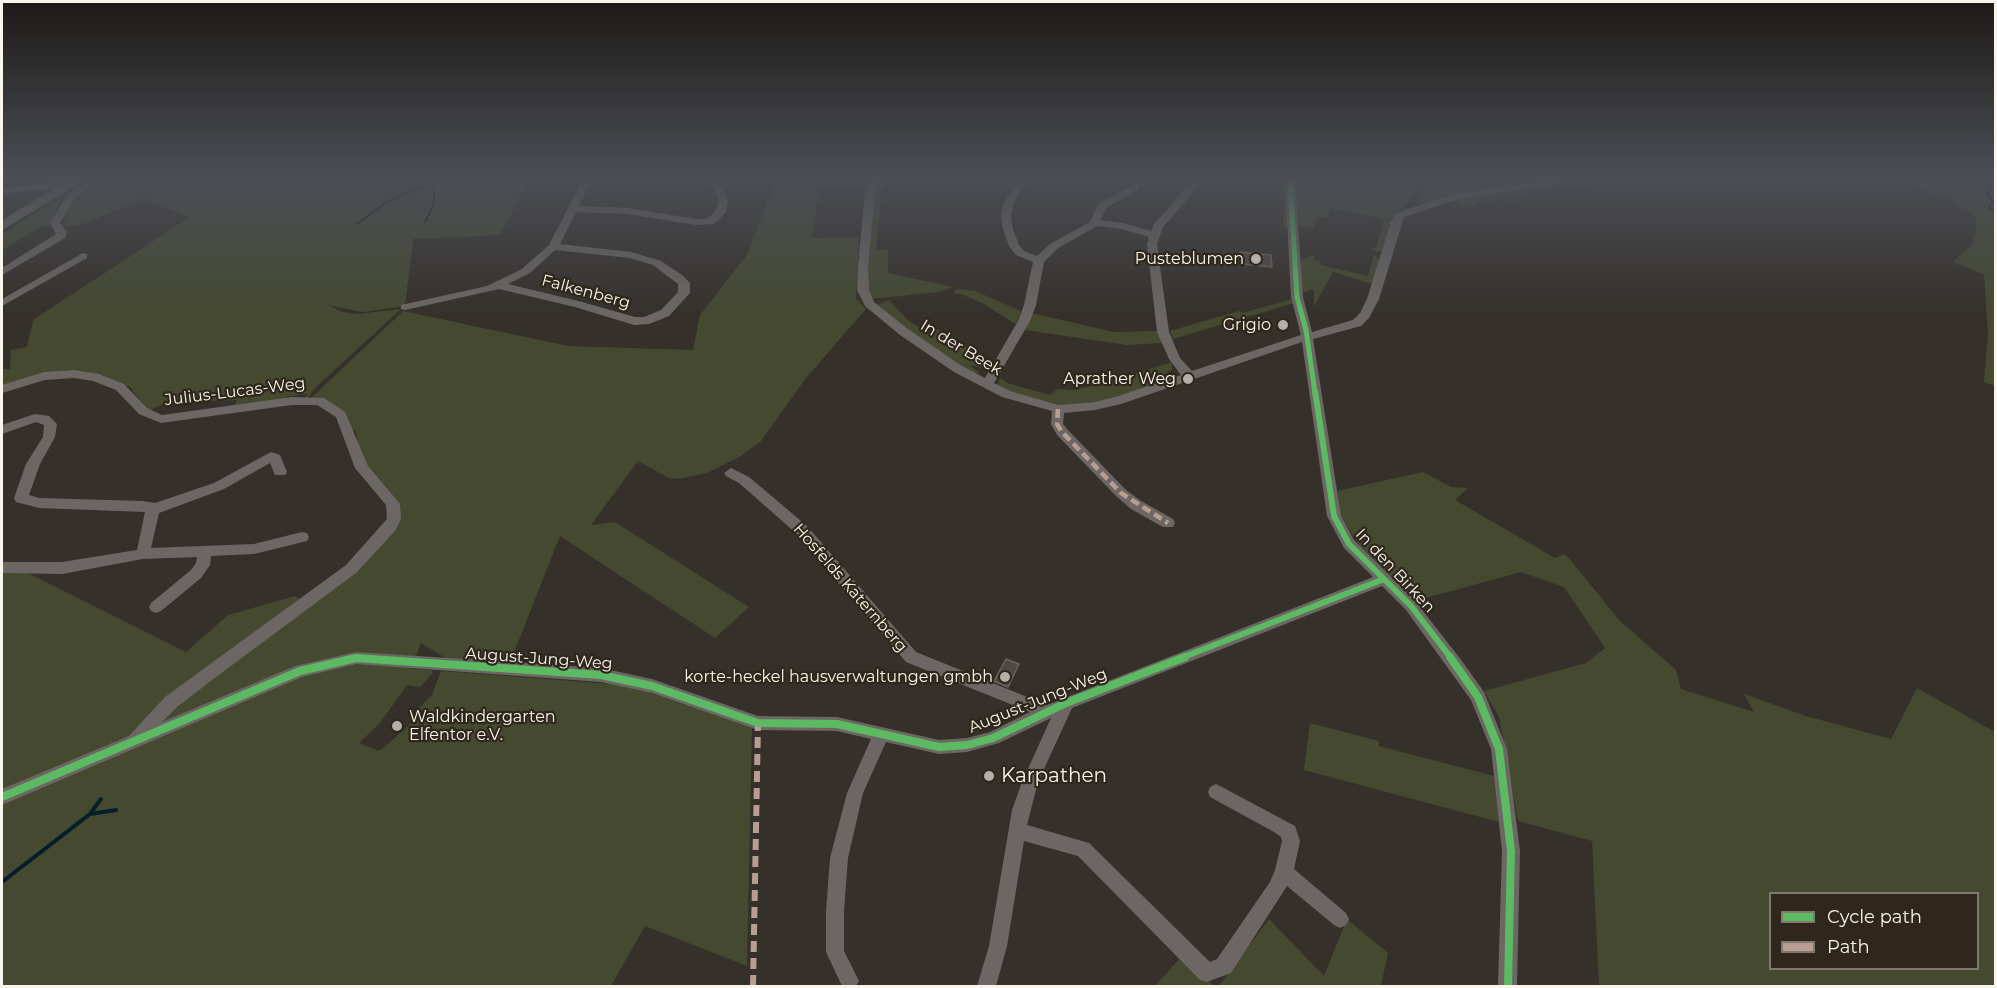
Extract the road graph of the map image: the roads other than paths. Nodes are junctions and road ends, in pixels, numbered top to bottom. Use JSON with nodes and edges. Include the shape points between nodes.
{"nodes":[{"id":1,"x":57,"y":225,"type":"edge"},
{"id":2,"x":564,"y":225,"type":"edge"},
{"id":3,"x":866,"y":225,"type":"edge"},
{"id":4,"x":1007,"y":225,"type":"edge"},
{"id":5,"x":1091,"y":225,"type":"edge"},
{"id":6,"x":1115,"y":225,"type":"edge"},
{"id":7,"x":1159,"y":225,"type":"edge"},
{"id":8,"x":1292,"y":225,"type":"edge"},
{"id":9,"x":1395,"y":225,"type":"edge"},
{"id":10,"x":1153,"y":235,"type":"junction"},
{"id":11,"x":553,"y":247,"type":"junction"},
{"id":12,"x":83,"y":256,"type":"dead end"},
{"id":13,"x":1039,"y":261,"type":"junction"},
{"id":14,"x":2,"y":272,"type":"edge"},
{"id":15,"x":500,"y":286,"type":"junction"},
{"id":16,"x":2,"y":303,"type":"edge"},
{"id":17,"x":405,"y":307,"type":"dead end"},
{"id":18,"x":1305,"y":337,"type":"junction"},
{"id":19,"x":1190,"y":376,"type":"junction"},
{"id":20,"x":987,"y":384,"type":"junction"},
{"id":21,"x":2,"y":389,"type":"edge"},
{"id":22,"x":1058,"y":409,"type":"junction"},
{"id":23,"x":2,"y":430,"type":"edge"},
{"id":24,"x":280,"y":472,"type":"dead end"},
{"id":25,"x":730,"y":473,"type":"dead end"},
{"id":26,"x":151,"y":510,"type":"junction"},
{"id":27,"x":1168,"y":523,"type":"dead end"},
{"id":28,"x":302,"y":537,"type":"dead end"},
{"id":29,"x":205,"y":551,"type":"junction"},
{"id":30,"x":143,"y":554,"type":"junction"},
{"id":31,"x":2,"y":568,"type":"edge"},
{"id":32,"x":1384,"y":579,"type":"junction"},
{"id":33,"x":156,"y":607,"type":"dead end"},
{"id":34,"x":1066,"y":703,"type":"junction"},
{"id":35,"x":1047,"y":712,"type":"junction"},
{"id":36,"x":882,"y":733,"type":"junction"},
{"id":37,"x":132,"y":743,"type":"junction"},
{"id":38,"x":1216,"y":792,"type":"dead end"},
{"id":39,"x":2,"y":797,"type":"edge"},
{"id":40,"x":1018,"y":831,"type":"junction"},
{"id":41,"x":1284,"y":872,"type":"junction"},
{"id":42,"x":1341,"y":919,"type":"dead end"},
{"id":43,"x":849,"y":981,"type":"dead end"},
{"id":44,"x":986,"y":987,"type":"edge"},
{"id":45,"x":1508,"y":987,"type":"edge"}],
"edges":[{"from":1,"to":14,"type":"street","via":[[62,232],[60,236]]},
{"from":2,"to":11,"type":"street","name":"Falkenberg"},
{"from":3,"to":20,"type":"street","name":"In der Beek","via":[[862,279],[865,298],[875,311],[935,355]]},
{"from":4,"to":13,"type":"street","via":[[1020,253]]},
{"from":5,"to":13,"type":"street","via":[[1062,239]]},
{"from":6,"to":10,"type":"street"},
{"from":7,"to":10,"type":"street"},
{"from":8,"to":18,"type":"street","name":"In den Birken","via":[[1294,272]]},
{"from":9,"to":18,"type":"street","via":[[1373,299],[1362,320]]},
{"from":10,"to":19,"type":"street","via":[[1163,332],[1175,359]]},
{"from":11,"to":15,"type":"street","name":"Falkenberg","via":[[526,271]]},
{"from":11,"to":15,"type":"street","name":"Falkenberg","via":[[631,255],[657,263],[678,277],[684,284],[684,293],[665,313],[634,321]]},
{"from":12,"to":16,"type":"street"},
{"from":13,"to":20,"type":"street","via":[[1024,321]]},
{"from":15,"to":17,"type":"street","name":"Falkenberg"},
{"from":18,"to":19,"type":"street","name":"In der Beek"},
{"from":18,"to":32,"type":"street","name":"In den Birken","via":[[1334,516],[1349,543]]},
{"from":19,"to":22,"type":"street","name":"In der Beek","via":[[1095,406]]},
{"from":20,"to":22,"type":"street","name":"In der Beek"},
{"from":21,"to":37,"type":"street","name":"Julius-Lucas-Weg","via":[[44,376],[95,376],[120,387],[143,411],[160,419],[317,400],[341,415],[362,468],[393,504],[390,527],[351,569],[188,689]]},
{"from":22,"to":27,"type":"street","via":[[1057,424],[1062,432],[1136,506]]},
{"from":23,"to":26,"type":"street","via":[[35,418],[51,424],[49,437],[21,492],[21,498],[28,502],[143,506]]},
{"from":24,"to":26,"type":"street","via":[[271,457],[219,486]]},
{"from":25,"to":35,"type":"street","name":"Hosfelds Katernberg","via":[[744,480],[802,530],[911,657]]},
{"from":26,"to":30,"type":"street"},
{"from":28,"to":29,"type":"street","via":[[254,549]]},
{"from":29,"to":30,"type":"street"},
{"from":29,"to":33,"type":"street","via":[[203,565],[196,574]]},
{"from":30,"to":31,"type":"street","via":[[63,568]]},
{"from":32,"to":34,"type":"street","name":"August-Jung-Weg"},
{"from":32,"to":45,"type":"street","name":"In den Birken","via":[[1411,606],[1478,697],[1499,749],[1510,851]]},
{"from":34,"to":35,"type":"street","name":"August-Jung-Weg"},
{"from":34,"to":40,"type":"street","via":[[1030,782]]},
{"from":35,"to":36,"type":"street","name":"August-Jung-Weg","via":[[993,738],[957,746],[939,747]]},
{"from":36,"to":37,"type":"street","name":"August-Jung-Weg","via":[[837,724],[758,723],[652,686],[601,675],[356,658],[300,671]]},
{"from":36,"to":43,"type":"street","via":[[859,783],[839,858],[836,952]]},
{"from":37,"to":39,"type":"street","name":"August-Jung-Weg"},
{"from":38,"to":41,"type":"street","via":[[1288,832],[1291,841]]},
{"from":40,"to":41,"type":"street","via":[[1083,849],[1207,973],[1224,966]]},
{"from":40,"to":44,"type":"street","via":[[998,946]]},
{"from":41,"to":42,"type":"street"}]}
